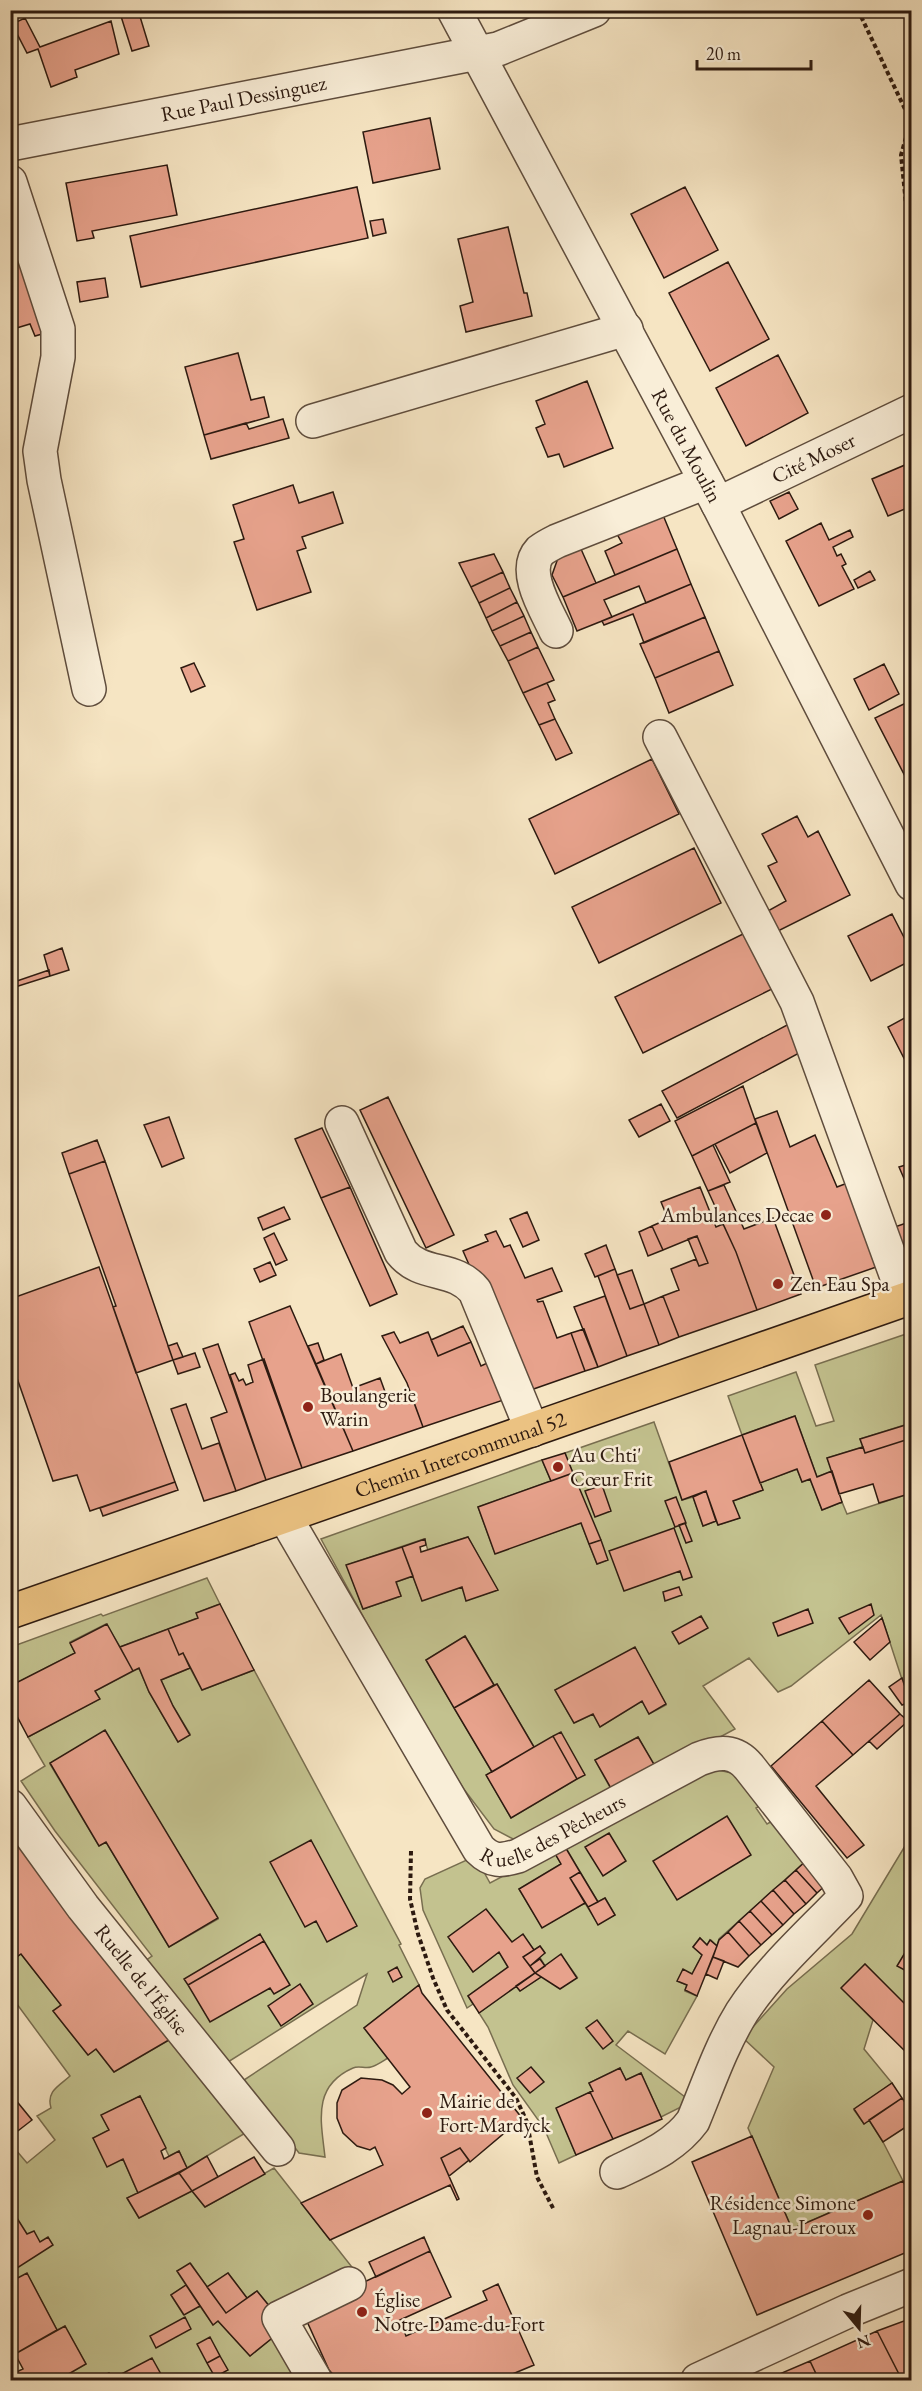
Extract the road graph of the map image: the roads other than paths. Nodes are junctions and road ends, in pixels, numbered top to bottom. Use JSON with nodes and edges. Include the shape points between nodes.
{"nodes":[{"id":1,"x":454,"y":10,"type":"edge"},
{"id":2,"x":594,"y":10,"type":"edge"},
{"id":3,"x":478,"y":53,"type":"junction"},
{"id":4,"x":10,"y":144,"type":"edge"},
{"id":5,"x":10,"y":182,"type":"edge"},
{"id":6,"x":626,"y":329,"type":"junction"},
{"id":7,"x":912,"y":411,"type":"edge"},
{"id":8,"x":313,"y":421,"type":"dead end"},
{"id":9,"x":712,"y":493,"type":"junction"},
{"id":10,"x":556,"y":631,"type":"dead end"},
{"id":11,"x":89,"y":689,"type":"dead end"},
{"id":12,"x":660,"y":737,"type":"dead end"},
{"id":13,"x":912,"y":884,"type":"edge"},
{"id":14,"x":342,"y":1123,"type":"dead end"},
{"id":15,"x":908,"y":1298,"type":"edge"},
{"id":16,"x":532,"y":1430,"type":"junction"},
{"id":17,"x":285,"y":1517,"type":"junction"},
{"id":18,"x":10,"y":1612,"type":"edge"},
{"id":19,"x":10,"y":1806,"type":"edge"},
{"id":20,"x":278,"y":2148,"type":"dead end"},
{"id":21,"x":618,"y":2172,"type":"dead end"},
{"id":22,"x":349,"y":2284,"type":"dead end"},
{"id":23,"x":912,"y":2285,"type":"edge"},
{"id":24,"x":315,"y":2380,"type":"edge"},
{"id":25,"x":698,"y":2380,"type":"edge"}],
"edges":[{"from":1,"to":3,"type":"street","name":"Rue du Moulin"},
{"from":2,"to":3,"type":"street","name":"Rue Paul Dessinguez","via":[[511,45]]},
{"from":3,"to":4,"type":"street","name":"Rue Paul Dessinguez"},
{"from":3,"to":6,"type":"street","name":"Rue du Moulin"},
{"from":5,"to":11,"type":"street","via":[[58,329],[58,357],[40,451]]},
{"from":6,"to":8,"type":"street"},
{"from":6,"to":9,"type":"street","name":"Rue du Moulin"},
{"from":7,"to":9,"type":"street","name":"Cité Moser"},
{"from":9,"to":10,"type":"street","name":"Cité Moser","via":[[557,541],[539,553],[534,580]]},
{"from":9,"to":13,"type":"street","name":"Rue du Moulin"},
{"from":12,"to":15,"type":"street","via":[[797,1002]]},
{"from":14,"to":16,"type":"street","via":[[405,1256],[418,1267],[464,1280],[475,1291]]},
{"from":15,"to":16,"type":"main road","name":"Chemin Intercommunal 52"},
{"from":16,"to":17,"type":"main road","name":"Chemin Intercommunal 52"},
{"from":17,"to":18,"type":"main road","name":"Chemin Intercommunal 52"},
{"from":17,"to":21,"type":"street","name":"Ruelle des Pêcheurs","via":[[487,1857],[503,1860],[518,1856],[699,1759],[723,1752],[745,1762],[846,1896],[743,2010],[687,2130],[673,2144]]},
{"from":19,"to":20,"type":"street","name":"Ruelle de l'Église","via":[[82,1907]]},
{"from":22,"to":24,"type":"street","via":[[279,2318]]},
{"from":23,"to":25,"type":"street"}]}
